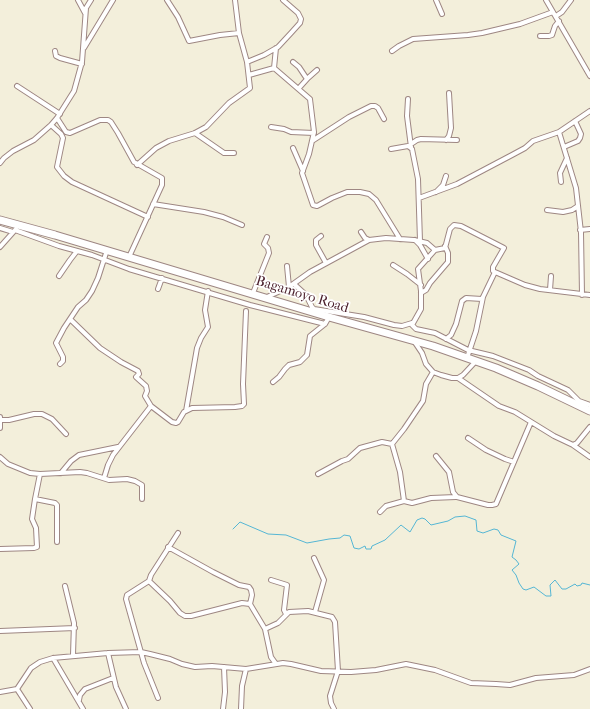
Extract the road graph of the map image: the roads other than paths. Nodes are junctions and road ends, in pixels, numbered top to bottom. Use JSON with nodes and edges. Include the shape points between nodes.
{"nodes":[{"id":1,"x":78,"y":0,"type":"edge"},
{"id":2,"x":91,"y":0,"type":"edge"},
{"id":3,"x":113,"y":0,"type":"edge"},
{"id":4,"x":168,"y":0,"type":"edge"},
{"id":5,"x":235,"y":0,"type":"edge"},
{"id":6,"x":283,"y":0,"type":"edge"},
{"id":7,"x":436,"y":0,"type":"edge"},
{"id":8,"x":546,"y":0,"type":"edge"},
{"id":9,"x":571,"y":0,"type":"edge"},
{"id":10,"x":85,"y":13,"type":"junction"},
{"id":11,"x":442,"y":14,"type":"dead end"},
{"id":12,"x":554,"y":14,"type":"junction"},
{"id":13,"x":559,"y":21,"type":"junction"},
{"id":14,"x":239,"y":33,"type":"junction"},
{"id":15,"x":540,"y":36,"type":"dead end"},
{"id":16,"x":84,"y":48,"type":"junction"},
{"id":17,"x":276,"y":48,"type":"junction"},
{"id":18,"x":55,"y":51,"type":"dead end"},
{"id":19,"x":392,"y":51,"type":"dead end"},
{"id":20,"x":246,"y":62,"type":"junction"},
{"id":21,"x":293,"y":62,"type":"dead end"},
{"id":22,"x":82,"y":64,"type":"junction"},
{"id":23,"x":274,"y":68,"type":"junction"},
{"id":24,"x":317,"y":70,"type":"dead end"},
{"id":25,"x":249,"y":75,"type":"junction"},
{"id":26,"x":590,"y":76,"type":"edge"},
{"id":27,"x":307,"y":79,"type":"junction"},
{"id":28,"x":16,"y":86,"type":"dead end"},
{"id":29,"x":299,"y":88,"type":"junction"},
{"id":30,"x":449,"y":93,"type":"dead end"},
{"id":31,"x":408,"y":99,"type":"dead end"},
{"id":32,"x":590,"y":112,"type":"edge"},
{"id":33,"x":60,"y":114,"type":"junction"},
{"id":34,"x":57,"y":118,"type":"junction"},
{"id":35,"x":384,"y":119,"type":"dead end"},
{"id":36,"x":575,"y":121,"type":"junction"},
{"id":37,"x":52,"y":126,"type":"junction"},
{"id":38,"x":271,"y":127,"type":"dead end"},
{"id":39,"x":559,"y":132,"type":"junction"},
{"id":40,"x":195,"y":133,"type":"junction"},
{"id":41,"x":314,"y":133,"type":"junction"},
{"id":42,"x":446,"y":140,"type":"junction"},
{"id":43,"x":457,"y":140,"type":"dead end"},
{"id":44,"x":312,"y":141,"type":"junction"},
{"id":45,"x":411,"y":146,"type":"junction"},
{"id":46,"x":564,"y":147,"type":"junction"},
{"id":47,"x":293,"y":148,"type":"dead end"},
{"id":48,"x":391,"y":149,"type":"dead end"},
{"id":49,"x":234,"y":153,"type":"dead end"},
{"id":50,"x":567,"y":158,"type":"junction"},
{"id":51,"x":0,"y":163,"type":"edge"},
{"id":52,"x":137,"y":165,"type":"junction"},
{"id":53,"x":303,"y":171,"type":"junction"},
{"id":54,"x":446,"y":176,"type":"dead end"},
{"id":55,"x":561,"y":182,"type":"dead end"},
{"id":56,"x":435,"y":193,"type":"junction"},
{"id":57,"x":419,"y":198,"type":"junction"},
{"id":58,"x":153,"y":204,"type":"junction"},
{"id":59,"x":578,"y":206,"type":"junction"},
{"id":60,"x":547,"y":210,"type":"dead end"},
{"id":61,"x":148,"y":217,"type":"junction"},
{"id":62,"x":0,"y":220,"type":"edge"},
{"id":63,"x":242,"y":225,"type":"dead end"},
{"id":64,"x":0,"y":228,"type":"edge"},
{"id":65,"x":15,"y":229,"type":"junction"},
{"id":66,"x":590,"y":229,"type":"edge"},
{"id":67,"x":580,"y":230,"type":"junction"},
{"id":68,"x":361,"y":232,"type":"dead end"},
{"id":69,"x":321,"y":236,"type":"dead end"},
{"id":70,"x":267,"y":237,"type":"dead end"},
{"id":71,"x":400,"y":238,"type":"junction"},
{"id":72,"x":369,"y":240,"type":"junction"},
{"id":73,"x":414,"y":240,"type":"junction"},
{"id":74,"x":420,"y":241,"type":"junction"},
{"id":75,"x":445,"y":246,"type":"junction"},
{"id":76,"x":0,"y":247,"type":"edge"},
{"id":77,"x":107,"y":250,"type":"junction"},
{"id":78,"x":435,"y":250,"type":"junction"},
{"id":79,"x":77,"y":251,"type":"junction"},
{"id":80,"x":129,"y":257,"type":"junction"},
{"id":81,"x":104,"y":259,"type":"junction"},
{"id":82,"x":428,"y":259,"type":"junction"},
{"id":83,"x":326,"y":263,"type":"junction"},
{"id":84,"x":393,"y":265,"type":"dead end"},
{"id":85,"x":287,"y":266,"type":"dead end"},
{"id":86,"x":495,"y":272,"type":"junction"},
{"id":87,"x":59,"y":276,"type":"dead end"},
{"id":88,"x":551,"y":276,"type":"dead end"},
{"id":89,"x":162,"y":278,"type":"junction"},
{"id":90,"x":294,"y":284,"type":"junction"},
{"id":91,"x":420,"y":285,"type":"junction"},
{"id":92,"x":289,"y":287,"type":"junction"},
{"id":93,"x":158,"y":289,"type":"dead end"},
{"id":94,"x":550,"y":290,"type":"junction"},
{"id":95,"x":208,"y":291,"type":"junction"},
{"id":96,"x":254,"y":294,"type":"junction"},
{"id":97,"x":421,"y":294,"type":"junction"},
{"id":98,"x":582,"y":295,"type":"junction"},
{"id":99,"x":590,"y":296,"type":"edge"},
{"id":100,"x":267,"y":297,"type":"junction"},
{"id":101,"x":483,"y":297,"type":"junction"},
{"id":102,"x":247,"y":304,"type":"junction"},
{"id":103,"x":246,"y":311,"type":"junction"},
{"id":104,"x":328,"y":317,"type":"junction"},
{"id":105,"x":70,"y":319,"type":"junction"},
{"id":106,"x":412,"y":323,"type":"junction"},
{"id":107,"x":325,"y":324,"type":"junction"},
{"id":108,"x":446,"y":339,"type":"junction"},
{"id":109,"x":414,"y":341,"type":"junction"},
{"id":110,"x":467,"y":354,"type":"junction"},
{"id":111,"x":476,"y":361,"type":"junction"},
{"id":112,"x":60,"y":364,"type":"dead end"},
{"id":113,"x":242,"y":366,"type":"dead end"},
{"id":114,"x":433,"y":372,"type":"junction"},
{"id":115,"x":458,"y":378,"type":"junction"},
{"id":116,"x":273,"y":382,"type":"dead end"},
{"id":117,"x":590,"y":405,"type":"edge"},
{"id":118,"x":151,"y":406,"type":"junction"},
{"id":119,"x":186,"y":411,"type":"junction"},
{"id":120,"x":590,"y":411,"type":"edge"},
{"id":121,"x":0,"y":419,"type":"edge"},
{"id":122,"x":531,"y":422,"type":"junction"},
{"id":123,"x":590,"y":427,"type":"edge"},
{"id":124,"x":0,"y":428,"type":"edge"},
{"id":125,"x":66,"y":434,"type":"dead end"},
{"id":126,"x":468,"y":438,"type":"dead end"},
{"id":127,"x":392,"y":444,"type":"junction"},
{"id":128,"x":573,"y":445,"type":"junction"},
{"id":129,"x":118,"y":447,"type":"junction"},
{"id":130,"x":436,"y":456,"type":"dead end"},
{"id":131,"x":0,"y":457,"type":"edge"},
{"id":132,"x":590,"y":457,"type":"edge"},
{"id":133,"x":514,"y":462,"type":"junction"},
{"id":134,"x":61,"y":473,"type":"junction"},
{"id":135,"x":40,"y":474,"type":"junction"},
{"id":136,"x":318,"y":474,"type":"dead end"},
{"id":137,"x":104,"y":478,"type":"junction"},
{"id":138,"x":457,"y":497,"type":"junction"},
{"id":139,"x":34,"y":499,"type":"junction"},
{"id":140,"x":142,"y":499,"type":"dead end"},
{"id":141,"x":404,"y":501,"type":"junction"},
{"id":142,"x":380,"y":512,"type":"dead end"},
{"id":143,"x":178,"y":533,"type":"dead end"},
{"id":144,"x":57,"y":542,"type":"dead end"},
{"id":145,"x":168,"y":547,"type":"junction"},
{"id":146,"x":0,"y":549,"type":"edge"},
{"id":147,"x":314,"y":558,"type":"dead end"},
{"id":148,"x":271,"y":580,"type":"dead end"},
{"id":149,"x":149,"y":581,"type":"junction"},
{"id":150,"x":65,"y":586,"type":"dead end"},
{"id":151,"x":250,"y":604,"type":"junction"},
{"id":152,"x":315,"y":612,"type":"junction"},
{"id":153,"x":286,"y":614,"type":"junction"},
{"id":154,"x":75,"y":628,"type":"junction"},
{"id":155,"x":265,"y":629,"type":"junction"},
{"id":156,"x":0,"y":631,"type":"edge"},
{"id":157,"x":141,"y":652,"type":"junction"},
{"id":158,"x":108,"y":653,"type":"junction"},
{"id":159,"x":73,"y":655,"type":"junction"},
{"id":160,"x":271,"y":657,"type":"junction"},
{"id":161,"x":53,"y":658,"type":"junction"},
{"id":162,"x":276,"y":664,"type":"junction"},
{"id":163,"x":224,"y":667,"type":"junction"},
{"id":164,"x":265,"y":667,"type":"junction"},
{"id":165,"x":246,"y":669,"type":"junction"},
{"id":166,"x":590,"y":669,"type":"edge"},
{"id":167,"x":338,"y":671,"type":"junction"},
{"id":168,"x":113,"y":678,"type":"junction"},
{"id":169,"x":17,"y":689,"type":"junction"},
{"id":170,"x":0,"y":692,"type":"edge"},
{"id":171,"x":158,"y":698,"type":"dead end"},
{"id":172,"x":79,"y":701,"type":"junction"},
{"id":173,"x":223,"y":708,"type":"edge"},
{"id":174,"x":30,"y":709,"type":"edge"},
{"id":175,"x":83,"y":709,"type":"edge"},
{"id":176,"x":126,"y":709,"type":"edge"},
{"id":177,"x":241,"y":709,"type":"edge"},
{"id":178,"x":334,"y":709,"type":"edge"}],
"edges":[{"from":1,"to":10,"type":"street"},
{"from":2,"to":10,"type":"street"},
{"from":3,"to":16,"type":"street"},
{"from":4,"to":14,"type":"street","via":[[189,41],[220,34]]},
{"from":5,"to":14,"type":"street"},
{"from":6,"to":17,"type":"street","via":[[300,17],[300,23]]},
{"from":7,"to":11,"type":"street"},
{"from":8,"to":12,"type":"street"},
{"from":9,"to":12,"type":"street","via":[[562,12]]},
{"from":10,"to":16,"type":"street"},
{"from":12,"to":13,"type":"street"},
{"from":12,"to":19,"type":"street","via":[[482,33],[413,39]]},
{"from":13,"to":15,"type":"street","via":[[554,26],[551,36]]},
{"from":13,"to":26,"type":"street"},
{"from":14,"to":20,"type":"street"},
{"from":16,"to":22,"type":"street"},
{"from":17,"to":20,"type":"street"},
{"from":17,"to":23,"type":"street"},
{"from":18,"to":22,"type":"street","via":[[57,57]]},
{"from":20,"to":25,"type":"street"},
{"from":21,"to":27,"type":"street"},
{"from":22,"to":33,"type":"street","via":[[74,91]]},
{"from":23,"to":25,"type":"street"},
{"from":23,"to":29,"type":"street"},
{"from":24,"to":27,"type":"street"},
{"from":25,"to":40,"type":"street","via":[[249,90],[230,103],[206,127]]},
{"from":27,"to":29,"type":"street"},
{"from":28,"to":33,"type":"street"},
{"from":29,"to":41,"type":"street","via":[[311,100]]},
{"from":30,"to":42,"type":"street","via":[[451,128]]},
{"from":31,"to":45,"type":"street","via":[[407,116]]},
{"from":32,"to":36,"type":"street"},
{"from":33,"to":34,"type":"street"},
{"from":34,"to":37,"type":"street"},
{"from":34,"to":52,"type":"street","via":[[66,132],[100,120],[108,120]]},
{"from":35,"to":44,"type":"street","via":[[378,108],[371,106]]},
{"from":36,"to":39,"type":"street"},
{"from":36,"to":46,"type":"street","via":[[580,138]]},
{"from":37,"to":51,"type":"street","via":[[34,140],[13,151]]},
{"from":37,"to":61,"type":"street","via":[[63,138],[57,167],[64,176]]},
{"from":38,"to":41,"type":"street","via":[[290,132]]},
{"from":39,"to":46,"type":"street"},
{"from":39,"to":56,"type":"street","via":[[533,141],[505,159]]},
{"from":40,"to":49,"type":"street","via":[[224,153]]},
{"from":40,"to":52,"type":"street","via":[[156,148]]},
{"from":41,"to":44,"type":"street"},
{"from":42,"to":43,"type":"street"},
{"from":42,"to":45,"type":"street","via":[[422,139]]},
{"from":44,"to":53,"type":"street"},
{"from":45,"to":48,"type":"street"},
{"from":45,"to":57,"type":"street","via":[[418,176]]},
{"from":46,"to":50,"type":"street"},
{"from":47,"to":53,"type":"street"},
{"from":50,"to":55,"type":"street","via":[[560,173]]},
{"from":50,"to":59,"type":"street","via":[[576,188]]},
{"from":52,"to":58,"type":"street","via":[[162,178]]},
{"from":53,"to":71,"type":"street","via":[[304,182],[314,206],[343,193],[369,194],[376,200]]},
{"from":54,"to":56,"type":"street","via":[[443,185]]},
{"from":56,"to":57,"type":"street"},
{"from":57,"to":74,"type":"street"},
{"from":58,"to":61,"type":"street"},
{"from":58,"to":63,"type":"street","via":[[204,212]]},
{"from":59,"to":60,"type":"street","via":[[563,212]]},
{"from":59,"to":67,"type":"street"},
{"from":61,"to":80,"type":"street"},
{"from":62,"to":65,"type":"highway","name":"Bagamoyo Road"},
{"from":64,"to":65,"type":"street"},
{"from":65,"to":76,"type":"street"},
{"from":65,"to":77,"type":"highway","name":"Bagamoyo Road"},
{"from":65,"to":79,"type":"street"},
{"from":66,"to":67,"type":"street"},
{"from":67,"to":98,"type":"street"},
{"from":68,"to":72,"type":"street"},
{"from":69,"to":83,"type":"street","via":[[316,240],[316,245]]},
{"from":70,"to":96,"type":"street","via":[[264,244],[269,253]]},
{"from":71,"to":72,"type":"street"},
{"from":71,"to":73,"type":"street"},
{"from":72,"to":83,"type":"street"},
{"from":73,"to":74,"type":"street"},
{"from":73,"to":82,"type":"street"},
{"from":74,"to":78,"type":"street"},
{"from":75,"to":78,"type":"street"},
{"from":75,"to":86,"type":"street","via":[[450,229],[457,225],[503,247],[504,250],[493,267]]},
{"from":75,"to":97,"type":"street","via":[[448,262]]},
{"from":77,"to":80,"type":"highway","name":"Bagamoyo Road"},
{"from":77,"to":81,"type":"street"},
{"from":78,"to":82,"type":"street"},
{"from":79,"to":81,"type":"street"},
{"from":79,"to":87,"type":"street"},
{"from":80,"to":96,"type":"highway","name":"Bagamoyo Road"},
{"from":81,"to":89,"type":"street"},
{"from":81,"to":105,"type":"street","via":[[92,291]]},
{"from":82,"to":91,"type":"street","via":[[418,269]]},
{"from":83,"to":90,"type":"street"},
{"from":84,"to":91,"type":"street"},
{"from":85,"to":92,"type":"street"},
{"from":86,"to":94,"type":"street","via":[[524,285]]},
{"from":86,"to":101,"type":"street"},
{"from":88,"to":94,"type":"street"},
{"from":89,"to":93,"type":"street"},
{"from":89,"to":95,"type":"street"},
{"from":90,"to":92,"type":"street"},
{"from":90,"to":106,"type":"street","via":[[306,295],[314,309],[364,317],[394,326]]},
{"from":91,"to":97,"type":"street"},
{"from":92,"to":100,"type":"street"},
{"from":94,"to":98,"type":"street"},
{"from":95,"to":102,"type":"street"},
{"from":95,"to":119,"type":"street","via":[[205,310],[208,328],[197,348]]},
{"from":96,"to":100,"type":"highway","name":"Bagamoyo Road"},
{"from":97,"to":106,"type":"street","via":[[420,312]]},
{"from":98,"to":99,"type":"street"},
{"from":100,"to":104,"type":"highway","name":"Bagamoyo Road"},
{"from":101,"to":108,"type":"street","via":[[469,297],[462,301],[454,330]]},
{"from":101,"to":110,"type":"street"},
{"from":102,"to":103,"type":"street"},
{"from":102,"to":107,"type":"street"},
{"from":103,"to":113,"type":"street"},
{"from":103,"to":119,"type":"street","via":[[244,404],[239,407],[192,408]]},
{"from":104,"to":107,"type":"street"},
{"from":104,"to":109,"type":"highway","name":"Bagamoyo Road"},
{"from":105,"to":112,"type":"street","via":[[56,343],[63,358]]},
{"from":105,"to":118,"type":"street","via":[[100,348],[138,371],[136,377],[146,386],[145,396]]},
{"from":106,"to":108,"type":"street","via":[[413,328],[435,333]]},
{"from":107,"to":116,"type":"street","via":[[310,336],[307,355],[300,362],[285,368]]},
{"from":108,"to":110,"type":"street"},
{"from":109,"to":110,"type":"highway","name":"Bagamoyo Road"},
{"from":109,"to":114,"type":"street"},
{"from":110,"to":111,"type":"highway","name":"Bagamoyo Road"},
{"from":110,"to":117,"type":"street","via":[[493,356],[529,370],[568,390],[579,401]]},
{"from":111,"to":115,"type":"street"},
{"from":111,"to":120,"type":"highway","name":"Bagamoyo Road","via":[[538,386]]},
{"from":114,"to":115,"type":"street"},
{"from":114,"to":127,"type":"street","via":[[426,384],[423,400]]},
{"from":115,"to":122,"type":"street","via":[[499,406]]},
{"from":118,"to":119,"type":"street","via":[[176,423]]},
{"from":118,"to":129,"type":"street"},
{"from":121,"to":124,"type":"street"},
{"from":121,"to":125,"type":"street","via":[[9,420],[42,414],[52,419]]},
{"from":122,"to":128,"type":"street"},
{"from":122,"to":133,"type":"street"},
{"from":123,"to":128,"type":"street"},
{"from":126,"to":133,"type":"street","via":[[486,450]]},
{"from":127,"to":136,"type":"street","via":[[382,442],[360,448],[348,459]]},
{"from":127,"to":141,"type":"street","via":[[400,472]]},
{"from":128,"to":132,"type":"street"},
{"from":129,"to":134,"type":"street","via":[[79,455]]},
{"from":129,"to":137,"type":"street"},
{"from":130,"to":138,"type":"street","via":[[449,472],[453,492]]},
{"from":131,"to":135,"type":"street","via":[[13,466]]},
{"from":133,"to":138,"type":"street","via":[[496,504],[488,505]]},
{"from":134,"to":135,"type":"street"},
{"from":134,"to":137,"type":"street","via":[[80,472]]},
{"from":135,"to":139,"type":"street"},
{"from":137,"to":140,"type":"street","via":[[127,480],[142,485]]},
{"from":138,"to":141,"type":"street","via":[[431,498],[412,503]]},
{"from":139,"to":144,"type":"street","via":[[57,505]]},
{"from":139,"to":146,"type":"street","via":[[32,519],[36,528],[37,547]]},
{"from":141,"to":142,"type":"street","via":[[386,506]]},
{"from":143,"to":145,"type":"street"},
{"from":145,"to":149,"type":"street"},
{"from":145,"to":151,"type":"street","via":[[239,585],[249,587]]},
{"from":147,"to":152,"type":"street","via":[[324,580]]},
{"from":148,"to":153,"type":"street","via":[[287,585],[284,610]]},
{"from":149,"to":151,"type":"street","via":[[185,616],[242,603]]},
{"from":149,"to":157,"type":"street","via":[[126,597]]},
{"from":150,"to":154,"type":"street"},
{"from":151,"to":155,"type":"street"},
{"from":152,"to":153,"type":"street","via":[[294,611]]},
{"from":152,"to":167,"type":"street","via":[[332,617],[335,622]]},
{"from":153,"to":155,"type":"street","via":[[278,623]]},
{"from":154,"to":156,"type":"street"},
{"from":154,"to":159,"type":"street"},
{"from":155,"to":160,"type":"street"},
{"from":157,"to":158,"type":"street"},
{"from":157,"to":163,"type":"street","via":[[170,658],[188,667]]},
{"from":157,"to":171,"type":"street"},
{"from":158,"to":159,"type":"street"},
{"from":158,"to":168,"type":"street"},
{"from":159,"to":161,"type":"street"},
{"from":160,"to":162,"type":"street"},
{"from":160,"to":164,"type":"street"},
{"from":161,"to":169,"type":"street","via":[[33,665]]},
{"from":161,"to":172,"type":"street"},
{"from":162,"to":164,"type":"street"},
{"from":162,"to":167,"type":"street"},
{"from":163,"to":165,"type":"street"},
{"from":163,"to":173,"type":"street"},
{"from":164,"to":165,"type":"street"},
{"from":165,"to":177,"type":"street"},
{"from":166,"to":167,"type":"street","via":[[574,675],[536,678],[510,685],[471,683],[435,670],[406,664],[376,670]]},
{"from":167,"to":178,"type":"street","via":[[330,696]]},
{"from":168,"to":172,"type":"street","via":[[85,689]]},
{"from":168,"to":176,"type":"street"},
{"from":169,"to":170,"type":"street"},
{"from":169,"to":174,"type":"street"},
{"from":172,"to":175,"type":"street"}]}
